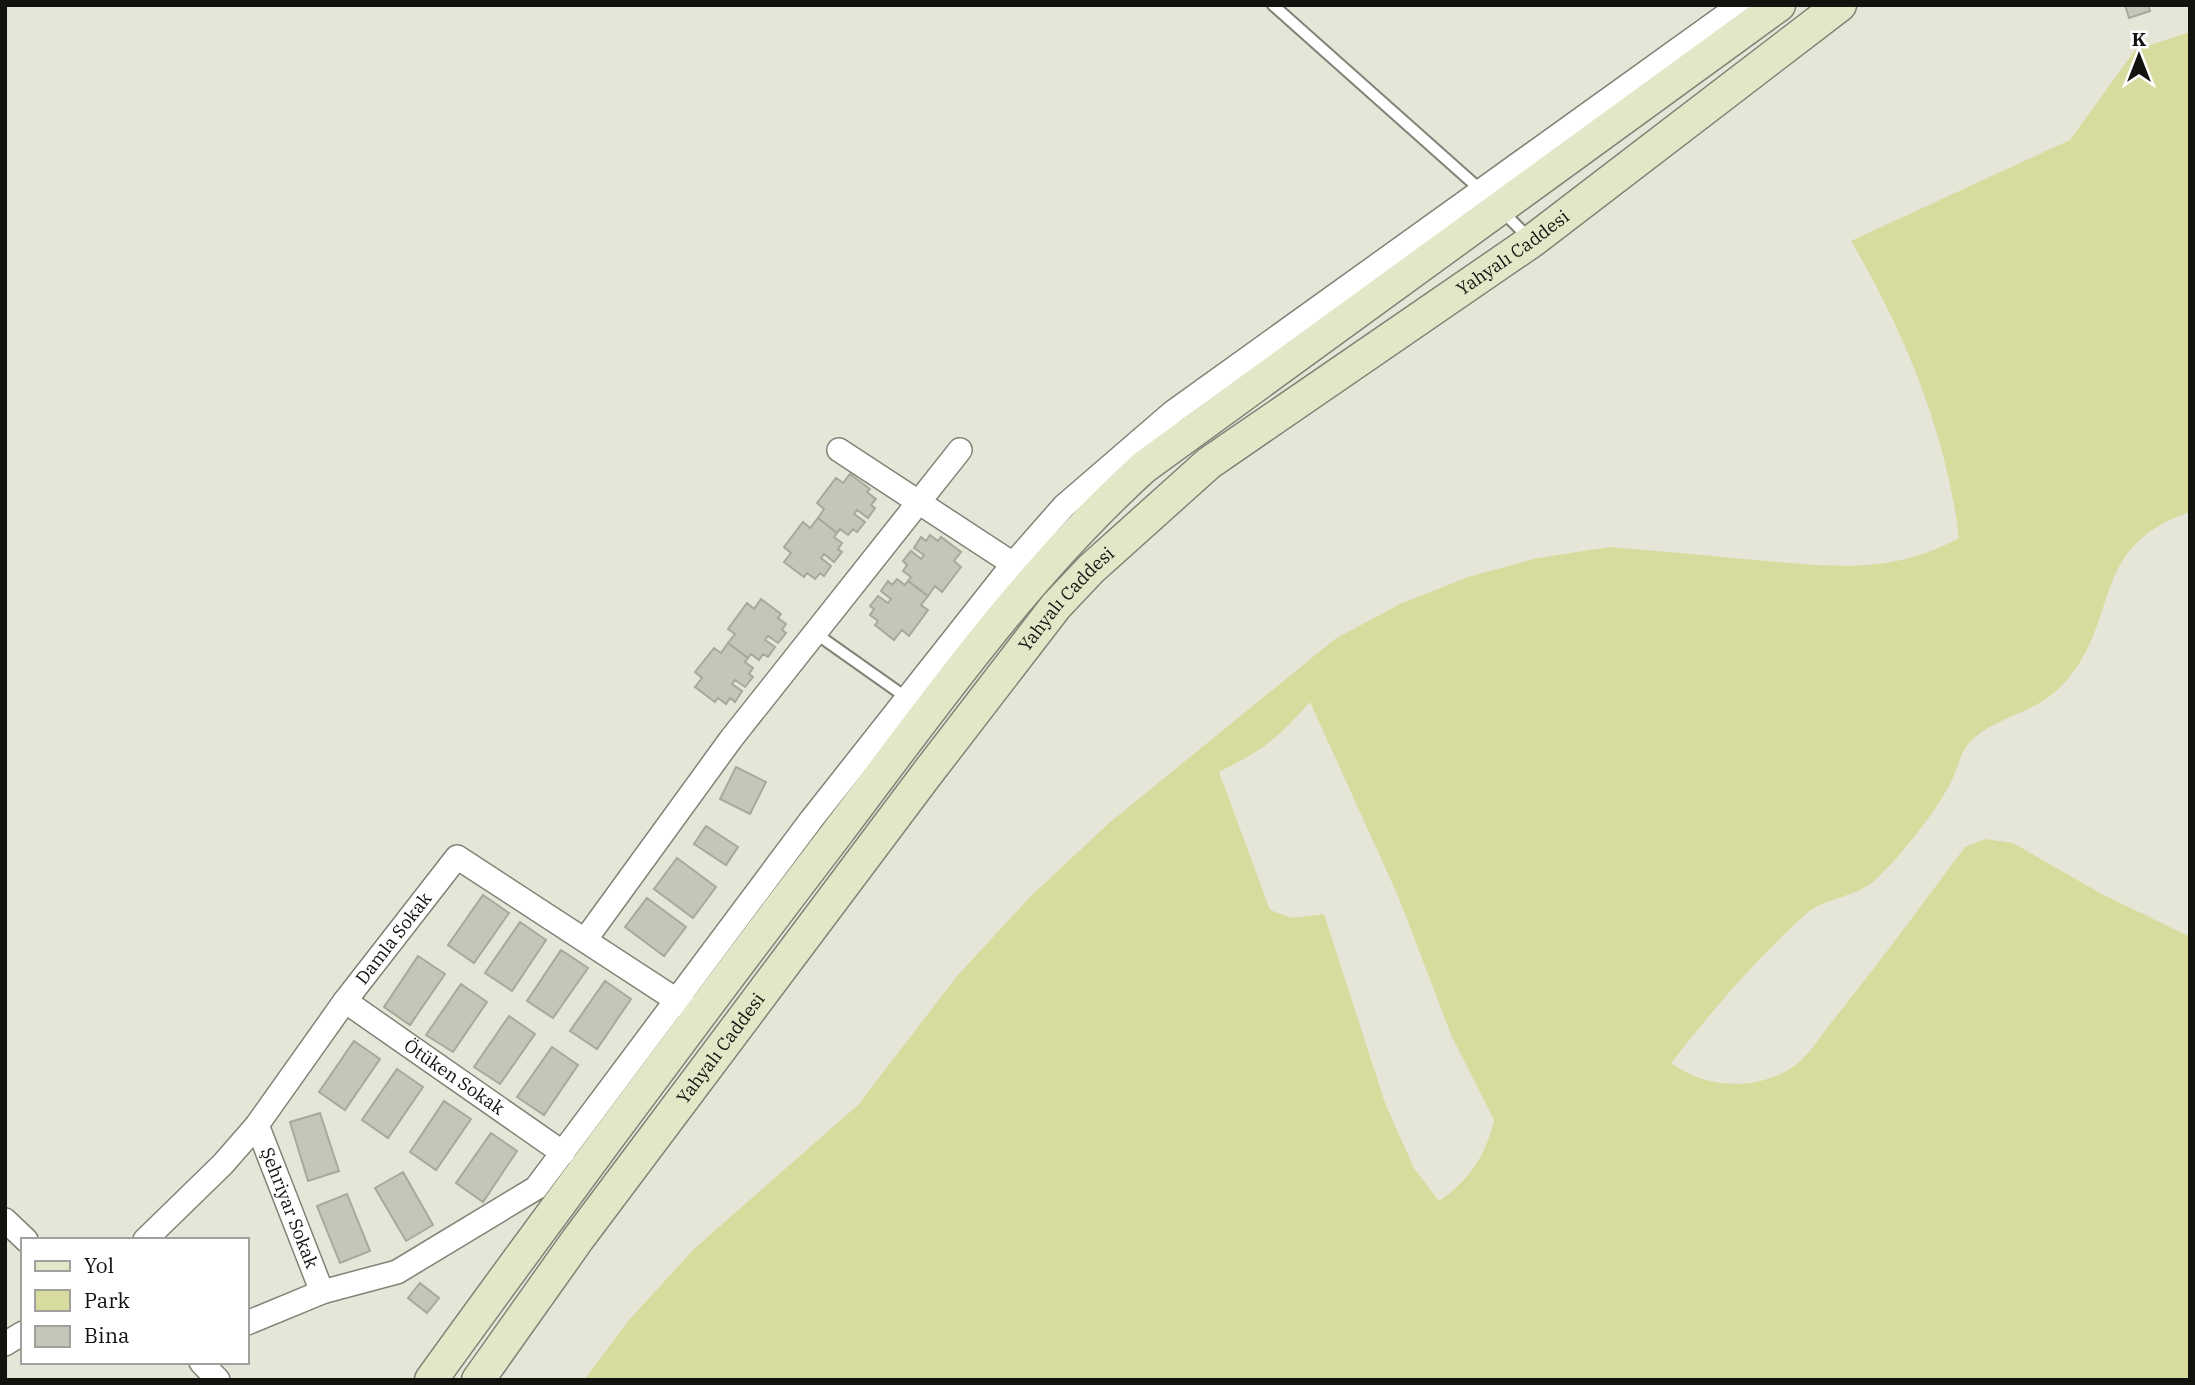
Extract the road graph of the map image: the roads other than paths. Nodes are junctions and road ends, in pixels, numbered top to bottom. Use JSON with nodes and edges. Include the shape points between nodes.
{"nodes":[{"id":1,"x":1273,"y":5,"type":"edge"},
{"id":2,"x":1740,"y":5,"type":"edge"},
{"id":3,"x":1779,"y":5,"type":"edge"},
{"id":4,"x":1840,"y":5,"type":"edge"},
{"id":5,"x":1491,"y":200,"type":"junction"},
{"id":6,"x":1532,"y":241,"type":"junction"},
{"id":7,"x":839,"y":450,"type":"dead end"},
{"id":8,"x":960,"y":450,"type":"dead end"},
{"id":9,"x":919,"y":502,"type":"junction"},
{"id":10,"x":1013,"y":564,"type":"junction"},
{"id":11,"x":815,"y":633,"type":"junction"},
{"id":12,"x":907,"y":698,"type":"junction"},
{"id":13,"x":585,"y":940,"type":"junction"},
{"id":14,"x":345,"y":1001,"type":"junction"},
{"id":15,"x":688,"y":1008,"type":"junction"},
{"id":16,"x":257,"y":1125,"type":"junction"},
{"id":17,"x":563,"y":1153,"type":"junction"},
{"id":18,"x":5,"y":1220,"type":"edge"},
{"id":19,"x":24,"y":1238,"type":"edge"},
{"id":20,"x":147,"y":1238,"type":"edge"},
{"id":21,"x":322,"y":1292,"type":"junction"},
{"id":22,"x":248,"y":1323,"type":"edge"},
{"id":23,"x":21,"y":1334,"type":"edge"},
{"id":24,"x":5,"y":1344,"type":"edge"},
{"id":25,"x":203,"y":1364,"type":"edge"},
{"id":26,"x":218,"y":1380,"type":"edge"},
{"id":27,"x":431,"y":1380,"type":"edge"},
{"id":28,"x":478,"y":1380,"type":"edge"}],
"edges":[{"from":1,"to":5,"type":"lane"},
{"from":2,"to":5,"type":"street"},
{"from":3,"to":5,"type":"main road","name":"Yahyalı Caddesi"},
{"from":4,"to":6,"type":"main road","name":"Yahyalı Caddesi"},
{"from":5,"to":6,"type":"lane"},
{"from":5,"to":10,"type":"street","via":[[1135,442],[1064,506]]},
{"from":5,"to":15,"type":"main road","name":"Yahyalı Caddesi","via":[[1144,467],[1080,528],[993,628]]},
{"from":6,"to":28,"type":"main road","name":"Yahyalı Caddesi","via":[[1209,463],[1127,534],[1056,606],[687,1092]]},
{"from":7,"to":9,"type":"street"},
{"from":8,"to":9,"type":"street"},
{"from":9,"to":10,"type":"street"},
{"from":9,"to":11,"type":"street"},
{"from":10,"to":12,"type":"street"},
{"from":11,"to":12,"type":"lane"},
{"from":11,"to":13,"type":"street","via":[[731,739]]},
{"from":12,"to":15,"type":"street"},
{"from":13,"to":14,"type":"street","name":"Damla Sokak","via":[[457,857]]},
{"from":13,"to":15,"type":"street","name":"Damla Sokak"},
{"from":14,"to":16,"type":"street","name":"Damla Sokak"},
{"from":14,"to":17,"type":"street","name":"Ötüken Sokak"},
{"from":15,"to":17,"type":"street"},
{"from":15,"to":27,"type":"main road","name":"Yahyalı Caddesi"},
{"from":16,"to":20,"type":"street","name":"Damla Sokak"},
{"from":16,"to":21,"type":"street","name":"Şehriyar Sokak"},
{"from":17,"to":21,"type":"street","via":[[536,1188],[397,1272]]},
{"from":18,"to":19,"type":"street"},
{"from":21,"to":22,"type":"street"},
{"from":23,"to":24,"type":"street"},
{"from":25,"to":26,"type":"street"}]}
